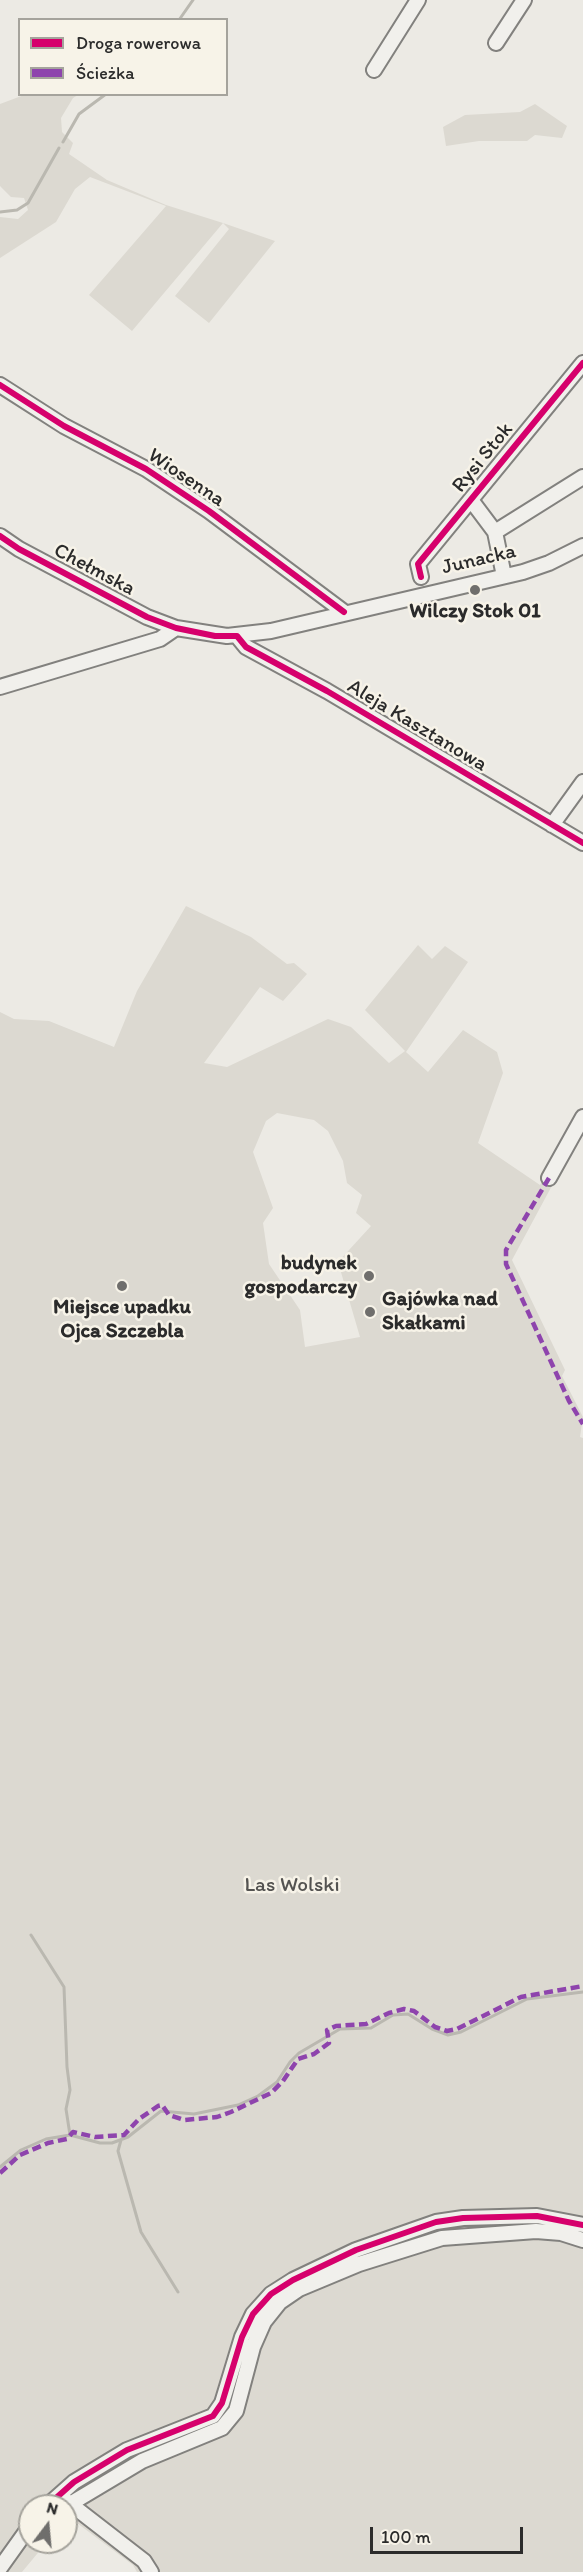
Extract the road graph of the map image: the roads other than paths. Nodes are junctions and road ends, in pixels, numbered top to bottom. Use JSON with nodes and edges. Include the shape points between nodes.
{"nodes":[{"id":1,"x":418,"y":0,"type":"edge"},
{"id":2,"x":524,"y":0,"type":"edge"},
{"id":3,"x":496,"y":43,"type":"dead end"},
{"id":4,"x":374,"y":70,"type":"dead end"},
{"id":5,"x":583,"y":363,"type":"edge"},
{"id":6,"x":0,"y":385,"type":"edge"},
{"id":7,"x":583,"y":477,"type":"edge"},
{"id":8,"x":471,"y":500,"type":"junction"},
{"id":9,"x":495,"y":532,"type":"junction"},
{"id":10,"x":0,"y":536,"type":"edge"},
{"id":11,"x":583,"y":546,"type":"edge"},
{"id":12,"x":504,"y":576,"type":"junction"},
{"id":13,"x":421,"y":577,"type":"dead end"},
{"id":14,"x":344,"y":612,"type":"junction"},
{"id":15,"x":176,"y":628,"type":"junction"},
{"id":16,"x":237,"y":636,"type":"junction"},
{"id":17,"x":0,"y":687,"type":"edge"},
{"id":18,"x":583,"y":782,"type":"edge"},
{"id":19,"x":552,"y":825,"type":"junction"},
{"id":20,"x":583,"y":843,"type":"edge"},
{"id":21,"x":583,"y":1117,"type":"edge"},
{"id":22,"x":549,"y":1178,"type":"dead end"},
{"id":23,"x":583,"y":2225,"type":"edge"},
{"id":24,"x":583,"y":2240,"type":"edge"},
{"id":25,"x":58,"y":2494,"type":"edge"},
{"id":26,"x":78,"y":2499,"type":"edge"},
{"id":27,"x":78,"y":2510,"type":"edge"},
{"id":28,"x":18,"y":2543,"type":"edge"},
{"id":29,"x":0,"y":2568,"type":"edge"},
{"id":30,"x":151,"y":2572,"type":"edge"}],
"edges":[{"from":1,"to":4,"type":"street"},
{"from":2,"to":3,"type":"street"},
{"from":5,"to":8,"type":"street","name":"Rysi Stok"},
{"from":6,"to":14,"type":"street","name":"Wiosenna","via":[[64,426],[146,469]]},
{"from":7,"to":9,"type":"street"},
{"from":8,"to":9,"type":"street"},
{"from":8,"to":13,"type":"street","name":"Rysi Stok","via":[[418,564]]},
{"from":9,"to":12,"type":"street"},
{"from":10,"to":15,"type":"street","name":"Chełmska","via":[[147,617]]},
{"from":11,"to":12,"type":"street","name":"Junacka","via":[[549,563]]},
{"from":12,"to":14,"type":"street","name":"Junacka"},
{"from":14,"to":16,"type":"street","name":"Junacka"},
{"from":15,"to":16,"type":"street","name":"Junacka"},
{"from":15,"to":17,"type":"street","via":[[160,639]]},
{"from":16,"to":19,"type":"street","name":"Aleja Kasztanowa","via":[[246,647]]},
{"from":18,"to":19,"type":"street"},
{"from":19,"to":20,"type":"street","name":"Aleja Kasztanowa"},
{"from":21,"to":22,"type":"street"},
{"from":23,"to":25,"type":"street","via":[[537,2216],[436,2222],[308,2271],[281,2286],[253,2314],[222,2403],[213,2416],[127,2451]]},
{"from":24,"to":26,"type":"street","via":[[536,2232],[442,2238],[359,2264],[299,2289],[280,2302],[264,2322],[236,2410],[222,2428],[126,2469]]},
{"from":27,"to":30,"type":"street","via":[[144,2561]]},
{"from":28,"to":29,"type":"street"}]}
